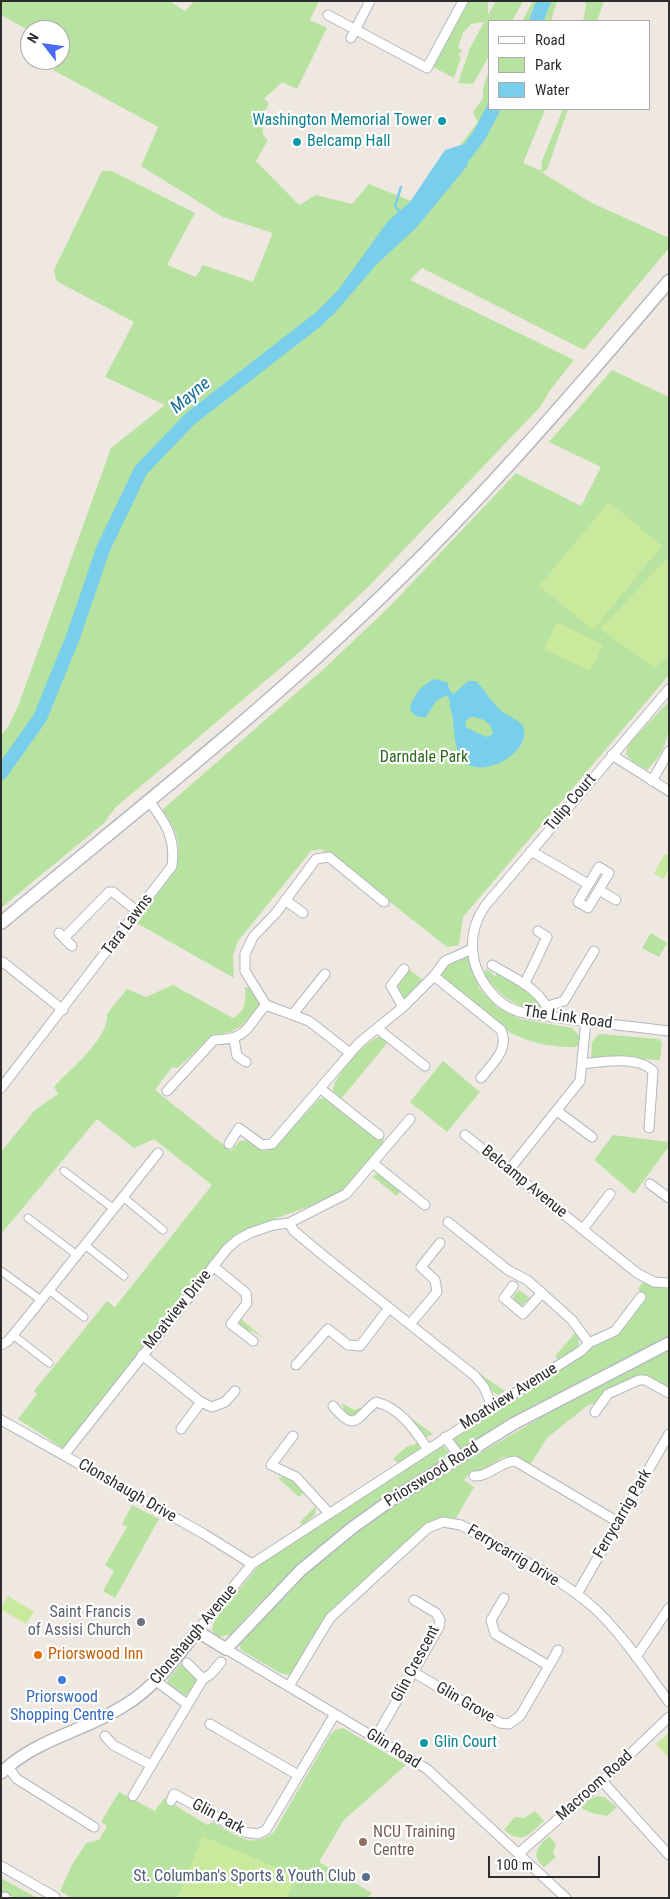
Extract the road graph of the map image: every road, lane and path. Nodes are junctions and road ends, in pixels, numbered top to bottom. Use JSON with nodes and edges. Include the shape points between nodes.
{"nodes":[{"id":1,"x":370,"y":1,"type":"edge"},
{"id":2,"x":463,"y":1,"type":"edge"},
{"id":3,"x":328,"y":15,"type":"dead end"},
{"id":4,"x":353,"y":34,"type":"junction"},
{"id":5,"x":669,"y":281,"type":"edge"},
{"id":6,"x":669,"y":689,"type":"edge"},
{"id":7,"x":669,"y":751,"type":"edge"},
{"id":8,"x":612,"y":755,"type":"junction"},
{"id":9,"x":652,"y":781,"type":"junction"},
{"id":10,"x":669,"y":791,"type":"edge"},
{"id":11,"x":148,"y":800,"type":"junction"},
{"id":12,"x":531,"y":851,"type":"junction"},
{"id":13,"x":588,"y":884,"type":"junction"},
{"id":14,"x":599,"y":890,"type":"junction"},
{"id":15,"x":285,"y":900,"type":"junction"},
{"id":16,"x":616,"y":900,"type":"dead end"},
{"id":17,"x":384,"y":902,"type":"dead end"},
{"id":18,"x":138,"y":912,"type":"junction"},
{"id":19,"x":303,"y":913,"type":"dead end"},
{"id":20,"x":1,"y":923,"type":"edge"},
{"id":21,"x":538,"y":931,"type":"dead end"},
{"id":22,"x":72,"y":946,"type":"dead end"},
{"id":23,"x":472,"y":949,"type":"junction"},
{"id":24,"x":594,"y":951,"type":"dead end"},
{"id":25,"x":3,"y":962,"type":"dead end"},
{"id":26,"x":492,"y":965,"type":"dead end"},
{"id":27,"x":404,"y":969,"type":"dead end"},
{"id":28,"x":325,"y":974,"type":"dead end"},
{"id":29,"x":434,"y":976,"type":"junction"},
{"id":30,"x":524,"y":984,"type":"junction"},
{"id":31,"x":266,"y":1005,"type":"junction"},
{"id":32,"x":548,"y":1006,"type":"junction"},
{"id":33,"x":403,"y":1007,"type":"junction"},
{"id":34,"x":63,"y":1010,"type":"junction"},
{"id":35,"x":293,"y":1014,"type":"junction"},
{"id":36,"x":551,"y":1017,"type":"junction"},
{"id":37,"x":586,"y":1021,"type":"junction"},
{"id":38,"x":378,"y":1029,"type":"junction"},
{"id":39,"x":669,"y":1031,"type":"edge"},
{"id":40,"x":234,"y":1039,"type":"junction"},
{"id":41,"x":350,"y":1053,"type":"junction"},
{"id":42,"x":246,"y":1062,"type":"dead end"},
{"id":43,"x":582,"y":1064,"type":"junction"},
{"id":44,"x":425,"y":1066,"type":"dead end"},
{"id":45,"x":481,"y":1078,"type":"dead end"},
{"id":46,"x":1,"y":1088,"type":"edge"},
{"id":47,"x":321,"y":1089,"type":"junction"},
{"id":48,"x":167,"y":1091,"type":"dead end"},
{"id":49,"x":558,"y":1111,"type":"junction"},
{"id":50,"x":410,"y":1119,"type":"dead end"},
{"id":51,"x":649,"y":1128,"type":"dead end"},
{"id":52,"x":379,"y":1135,"type":"dead end"},
{"id":53,"x":466,"y":1135,"type":"dead end"},
{"id":54,"x":592,"y":1137,"type":"dead end"},
{"id":55,"x":228,"y":1144,"type":"dead end"},
{"id":56,"x":158,"y":1153,"type":"dead end"},
{"id":57,"x":374,"y":1164,"type":"junction"},
{"id":58,"x":509,"y":1170,"type":"junction"},
{"id":59,"x":64,"y":1171,"type":"dead end"},
{"id":60,"x":650,"y":1184,"type":"dead end"},
{"id":61,"x":610,"y":1194,"type":"dead end"},
{"id":62,"x":123,"y":1197,"type":"junction"},
{"id":63,"x":669,"y":1198,"type":"edge"},
{"id":64,"x":425,"y":1205,"type":"dead end"},
{"id":65,"x":114,"y":1209,"type":"junction"},
{"id":66,"x":28,"y":1218,"type":"dead end"},
{"id":67,"x":448,"y":1222,"type":"dead end"},
{"id":68,"x":289,"y":1223,"type":"junction"},
{"id":69,"x":583,"y":1228,"type":"junction"},
{"id":70,"x":163,"y":1230,"type":"dead end"},
{"id":71,"x":440,"y":1243,"type":"dead end"},
{"id":72,"x":85,"y":1245,"type":"junction"},
{"id":73,"x":76,"y":1255,"type":"junction"},
{"id":74,"x":213,"y":1266,"type":"junction"},
{"id":75,"x":1,"y":1271,"type":"edge"},
{"id":76,"x":124,"y":1276,"type":"dead end"},
{"id":77,"x":669,"y":1282,"type":"edge"},
{"id":78,"x":513,"y":1286,"type":"dead end"},
{"id":79,"x":49,"y":1290,"type":"junction"},
{"id":80,"x":542,"y":1293,"type":"junction"},
{"id":81,"x":642,"y":1296,"type":"dead end"},
{"id":82,"x":41,"y":1300,"type":"junction"},
{"id":83,"x":389,"y":1308,"type":"junction"},
{"id":84,"x":84,"y":1317,"type":"dead end"},
{"id":85,"x":410,"y":1324,"type":"junction"},
{"id":86,"x":12,"y":1335,"type":"junction"},
{"id":87,"x":253,"y":1341,"type":"dead end"},
{"id":88,"x":588,"y":1343,"type":"junction"},
{"id":89,"x":669,"y":1343,"type":"edge"},
{"id":90,"x":1,"y":1345,"type":"edge"},
{"id":91,"x":142,"y":1355,"type":"junction"},
{"id":92,"x":49,"y":1363,"type":"dead end"},
{"id":93,"x":296,"y":1366,"type":"dead end"},
{"id":94,"x":235,"y":1391,"type":"dead end"},
{"id":95,"x":669,"y":1393,"type":"edge"},
{"id":96,"x":201,"y":1402,"type":"junction"},
{"id":97,"x":491,"y":1404,"type":"junction"},
{"id":98,"x":333,"y":1406,"type":"dead end"},
{"id":99,"x":595,"y":1412,"type":"dead end"},
{"id":100,"x":1,"y":1420,"type":"edge"},
{"id":101,"x":182,"y":1429,"type":"dead end"},
{"id":102,"x":669,"y":1434,"type":"edge"},
{"id":103,"x":293,"y":1436,"type":"dead end"},
{"id":104,"x":445,"y":1437,"type":"junction"},
{"id":105,"x":427,"y":1448,"type":"junction"},
{"id":106,"x":64,"y":1455,"type":"junction"},
{"id":107,"x":461,"y":1458,"type":"junction"},
{"id":108,"x":474,"y":1476,"type":"dead end"},
{"id":109,"x":328,"y":1512,"type":"junction"},
{"id":110,"x":618,"y":1522,"type":"junction"},
{"id":111,"x":252,"y":1564,"type":"junction"},
{"id":112,"x":577,"y":1594,"type":"junction"},
{"id":113,"x":504,"y":1598,"type":"dead end"},
{"id":114,"x":414,"y":1600,"type":"dead end"},
{"id":115,"x":669,"y":1608,"type":"edge"},
{"id":116,"x":197,"y":1631,"type":"junction"},
{"id":117,"x":226,"y":1649,"type":"junction"},
{"id":118,"x":558,"y":1650,"type":"dead end"},
{"id":119,"x":636,"y":1657,"type":"junction"},
{"id":120,"x":221,"y":1662,"type":"dead end"},
{"id":121,"x":187,"y":1663,"type":"dead end"},
{"id":122,"x":549,"y":1666,"type":"junction"},
{"id":123,"x":413,"y":1672,"type":"junction"},
{"id":124,"x":203,"y":1678,"type":"junction"},
{"id":125,"x":156,"y":1681,"type":"junction"},
{"id":126,"x":289,"y":1686,"type":"junction"},
{"id":127,"x":669,"y":1702,"type":"edge"},
{"id":128,"x":187,"y":1704,"type":"junction"},
{"id":129,"x":335,"y":1714,"type":"junction"},
{"id":130,"x":669,"y":1717,"type":"edge"},
{"id":131,"x":210,"y":1724,"type":"dead end"},
{"id":132,"x":105,"y":1736,"type":"dead end"},
{"id":133,"x":376,"y":1737,"type":"junction"},
{"id":134,"x":152,"y":1764,"type":"junction"},
{"id":135,"x":5,"y":1770,"type":"edge"},
{"id":136,"x":298,"y":1775,"type":"junction"},
{"id":137,"x":602,"y":1780,"type":"junction"},
{"id":138,"x":133,"y":1796,"type":"dead end"},
{"id":139,"x":170,"y":1801,"type":"dead end"},
{"id":140,"x":94,"y":1827,"type":"dead end"},
{"id":141,"x":519,"y":1853,"type":"junction"},
{"id":142,"x":669,"y":1855,"type":"edge"},
{"id":143,"x":1,"y":1866,"type":"edge"},
{"id":144,"x":55,"y":1897,"type":"edge"},
{"id":145,"x":566,"y":1898,"type":"edge"}],
"edges":[{"from":1,"to":4,"type":"street"},
{"from":2,"to":4,"type":"street","via":[[430,69]]},
{"from":3,"to":4,"type":"street"},
{"from":5,"to":11,"type":"main road","via":[[529,444],[394,584],[303,670]]},
{"from":6,"to":8,"type":"street","name":"Tulip Court"},
{"from":7,"to":9,"type":"street"},
{"from":8,"to":9,"type":"street"},
{"from":8,"to":12,"type":"street","name":"Tulip Court"},
{"from":9,"to":10,"type":"street"},
{"from":11,"to":18,"type":"street","name":"Tara Lawns","via":[[170,832],[174,856],[172,866]]},
{"from":11,"to":20,"type":"main road"},
{"from":12,"to":13,"type":"street"},
{"from":12,"to":23,"type":"street","name":"Tulip Court","via":[[476,918]]},
{"from":13,"to":14,"type":"street","via":[[599,867],[609,873]]},
{"from":13,"to":14,"type":"street","via":[[578,902],[588,908]]},
{"from":14,"to":16,"type":"street"},
{"from":15,"to":17,"type":"street","via":[[316,859],[329,858]]},
{"from":15,"to":19,"type":"street"},
{"from":15,"to":31,"type":"street","via":[[253,937],[245,954],[245,971]]},
{"from":18,"to":22,"type":"street","via":[[109,892],[62,935]]},
{"from":18,"to":34,"type":"street","name":"Tara Lawns"},
{"from":21,"to":30,"type":"street","via":[[547,937]]},
{"from":23,"to":29,"type":"street","via":[[445,961]]},
{"from":23,"to":36,"type":"street","name":"The Link Road","via":[[484,984],[501,1003],[521,1012]]},
{"from":24,"to":32,"type":"street","via":[[564,1001]]},
{"from":25,"to":34,"type":"street"},
{"from":26,"to":30,"type":"street"},
{"from":27,"to":33,"type":"street","via":[[392,986]]},
{"from":28,"to":35,"type":"street"},
{"from":29,"to":33,"type":"street"},
{"from":29,"to":45,"type":"street","via":[[501,1030],[506,1039],[504,1048]]},
{"from":30,"to":32,"type":"street","via":[[537,992]]},
{"from":31,"to":35,"type":"street"},
{"from":31,"to":40,"type":"street","via":[[245,1032]]},
{"from":32,"to":36,"type":"street"},
{"from":33,"to":38,"type":"street"},
{"from":34,"to":46,"type":"street","name":"Tara Lawns"},
{"from":35,"to":41,"type":"street","via":[[309,1020]]},
{"from":36,"to":37,"type":"street","name":"The Link Road"},
{"from":37,"to":39,"type":"street","name":"The Link Road"},
{"from":37,"to":43,"type":"street"},
{"from":38,"to":41,"type":"street"},
{"from":38,"to":44,"type":"street"},
{"from":40,"to":42,"type":"street","via":[[237,1056]]},
{"from":40,"to":48,"type":"street","via":[[214,1040]]},
{"from":41,"to":47,"type":"street"},
{"from":43,"to":49,"type":"street","via":[[580,1081]]},
{"from":43,"to":51,"type":"street","via":[[607,1060],[651,1068]]},
{"from":47,"to":52,"type":"street"},
{"from":47,"to":55,"type":"street","via":[[272,1144],[262,1145],[239,1128]]},
{"from":49,"to":54,"type":"street"},
{"from":49,"to":58,"type":"street"},
{"from":50,"to":57,"type":"street","name":"Moatview Drive"},
{"from":53,"to":58,"type":"street","name":"Belcamp Avenue"},
{"from":56,"to":62,"type":"street"},
{"from":57,"to":64,"type":"street"},
{"from":57,"to":68,"type":"street","name":"Moatview Drive","via":[[346,1194]]},
{"from":58,"to":69,"type":"street","name":"Belcamp Avenue"},
{"from":59,"to":65,"type":"street"},
{"from":60,"to":63,"type":"street"},
{"from":61,"to":69,"type":"street","name":"Belcamp Avenue"},
{"from":62,"to":65,"type":"street"},
{"from":62,"to":70,"type":"street"},
{"from":65,"to":72,"type":"street"},
{"from":66,"to":73,"type":"street"},
{"from":67,"to":80,"type":"street"},
{"from":68,"to":74,"type":"street","name":"Moatview Drive","via":[[273,1225],[237,1240]]},
{"from":68,"to":83,"type":"street"},
{"from":69,"to":77,"type":"street","name":"Belcamp Avenue","via":[[637,1273],[654,1282]]},
{"from":71,"to":85,"type":"street","via":[[421,1267],[435,1280],[437,1292]]},
{"from":72,"to":73,"type":"street"},
{"from":72,"to":76,"type":"street"},
{"from":73,"to":79,"type":"street"},
{"from":74,"to":87,"type":"street","name":"Moatview Drive","via":[[246,1293],[247,1303],[231,1324]]},
{"from":74,"to":91,"type":"street","name":"Moatview Drive"},
{"from":75,"to":82,"type":"street"},
{"from":78,"to":80,"type":"street","via":[[504,1298],[523,1314]]},
{"from":79,"to":82,"type":"street"},
{"from":79,"to":84,"type":"street"},
{"from":80,"to":88,"type":"street","via":[[572,1320]]},
{"from":81,"to":88,"type":"street","name":"Moatview Avenue","via":[[615,1330]]},
{"from":82,"to":86,"type":"street"},
{"from":83,"to":85,"type":"street"},
{"from":83,"to":93,"type":"street","via":[[360,1346],[348,1345],[328,1329]]},
{"from":85,"to":97,"type":"street","via":[[474,1376],[484,1387]]},
{"from":86,"to":90,"type":"street"},
{"from":86,"to":92,"type":"street"},
{"from":88,"to":97,"type":"street","name":"Moatview Avenue","via":[[581,1351],[496,1404]]},
{"from":89,"to":107,"type":"street","name":"Priorswood Road","via":[[513,1424]]},
{"from":91,"to":96,"type":"street","name":"Moatview Drive"},
{"from":91,"to":106,"type":"street","name":"Moatview Drive"},
{"from":94,"to":96,"type":"street","via":[[219,1405],[212,1407]]},
{"from":95,"to":99,"type":"street","via":[[639,1380],[608,1394]]},
{"from":96,"to":101,"type":"street"},
{"from":97,"to":104,"type":"street","name":"Moatview Avenue","via":[[487,1411]]},
{"from":98,"to":105,"type":"street","via":[[341,1416],[351,1421],[358,1420],[376,1402],[385,1404],[412,1425]]},
{"from":100,"to":106,"type":"street","name":"Clonshaugh Drive"},
{"from":102,"to":110,"type":"street","name":"Ferrycarrig Park"},
{"from":103,"to":109,"type":"street","via":[[271,1465],[296,1477]]},
{"from":104,"to":105,"type":"street","name":"Moatview Avenue"},
{"from":104,"to":107,"type":"street"},
{"from":105,"to":109,"type":"street","name":"Moatview Avenue"},
{"from":106,"to":111,"type":"street","name":"Clonshaugh Drive"},
{"from":107,"to":117,"type":"street","name":"Priorswood Road","via":[[352,1528],[301,1570]]},
{"from":108,"to":110,"type":"street","via":[[480,1476],[505,1461],[515,1461]]},
{"from":109,"to":111,"type":"street","name":"Moatview Avenue"},
{"from":110,"to":112,"type":"street","name":"Ferrycarrig Park"},
{"from":111,"to":116,"type":"street","name":"Clonshaugh Avenue"},
{"from":112,"to":119,"type":"street","name":"Ferrycarrig Drive","via":[[595,1609]]},
{"from":112,"to":126,"type":"street","name":"Ferrycarrig Drive","via":[[461,1525],[443,1522],[428,1528],[330,1618]]},
{"from":113,"to":122,"type":"street","via":[[491,1620],[495,1634]]},
{"from":114,"to":123,"type":"street","name":"Glin Crescent","via":[[436,1613],[440,1620]]},
{"from":115,"to":119,"type":"street"},
{"from":116,"to":117,"type":"street","name":"Glin Road"},
{"from":116,"to":125,"type":"street","name":"Clonshaugh Avenue"},
{"from":117,"to":126,"type":"street","name":"Glin Road"},
{"from":118,"to":122,"type":"street","name":"Glin Grove"},
{"from":119,"to":127,"type":"street","name":"Ferrycarrig Drive"},
{"from":120,"to":124,"type":"street","via":[[212,1674]]},
{"from":121,"to":124,"type":"street"},
{"from":122,"to":123,"type":"street","name":"Glin Grove","via":[[520,1716],[510,1724],[500,1723]]},
{"from":123,"to":133,"type":"street","name":"Glin Crescent"},
{"from":124,"to":128,"type":"street"},
{"from":125,"to":128,"type":"street"},
{"from":125,"to":135,"type":"street","name":"Clonshaugh Avenue","via":[[122,1708],[53,1737]]},
{"from":126,"to":129,"type":"street","name":"Glin Road"},
{"from":128,"to":134,"type":"street"},
{"from":129,"to":133,"type":"street","name":"Glin Road"},
{"from":129,"to":136,"type":"street","name":"Glin Park"},
{"from":130,"to":137,"type":"street","name":"Macroom Road"},
{"from":131,"to":136,"type":"street"},
{"from":132,"to":134,"type":"street","via":[[113,1745]]},
{"from":133,"to":141,"type":"street","name":"Glin Road","via":[[442,1782]]},
{"from":134,"to":138,"type":"street"},
{"from":135,"to":140,"type":"street"},
{"from":136,"to":139,"type":"street","name":"Glin Park","via":[[266,1830],[258,1834],[244,1832],[174,1794]]},
{"from":137,"to":141,"type":"street","name":"Macroom Road"},
{"from":137,"to":142,"type":"street"},
{"from":141,"to":145,"type":"street","name":"Glin Road"},
{"from":143,"to":144,"type":"street"}]}
